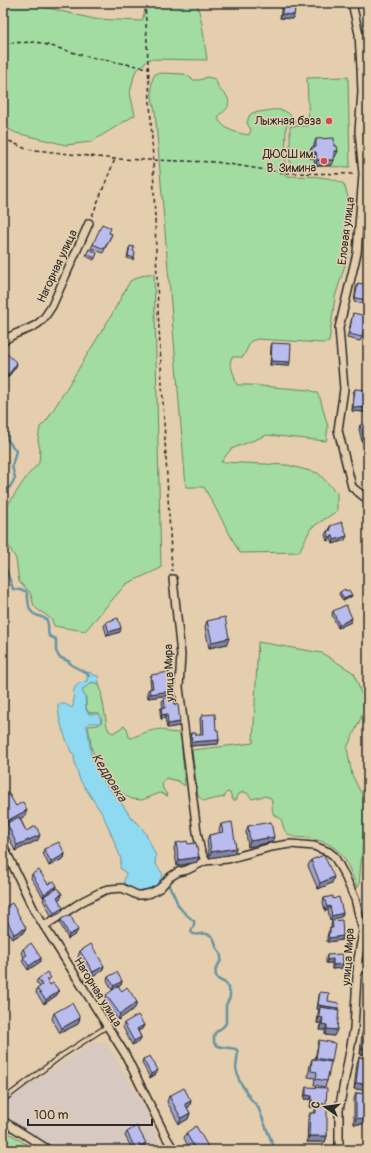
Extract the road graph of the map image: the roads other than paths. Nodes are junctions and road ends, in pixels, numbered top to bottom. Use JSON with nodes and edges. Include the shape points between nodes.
{"nodes":[{"id":1,"x":352,"y":3,"type":"edge"},
{"id":2,"x":366,"y":174,"type":"edge"},
{"id":3,"x":89,"y":223,"type":"road end"},
{"id":4,"x":3,"y":342,"type":"edge"},
{"id":5,"x":368,"y":500,"type":"edge"},
{"id":6,"x":173,"y":579,"type":"road end"},
{"id":7,"x":3,"y":846,"type":"edge"},
{"id":8,"x":205,"y":861,"type":"junction"},
{"id":9,"x":44,"y":926,"type":"junction"},
{"id":10,"x":365,"y":940,"type":"edge"},
{"id":11,"x":368,"y":962,"type":"edge"},
{"id":12,"x":357,"y":973,"type":"junction"},
{"id":13,"x":106,"y":1027,"type":"junction"},
{"id":14,"x":3,"y":1100,"type":"edge"},
{"id":15,"x":3,"y":1121,"type":"edge"},
{"id":16,"x":49,"y":1150,"type":"edge"},
{"id":17,"x":174,"y":1150,"type":"edge"},
{"id":18,"x":339,"y":1150,"type":"edge"}],
"edges":[{"from":1,"to":2,"type":"street","name":"Еловая улица","via":[[359,34],[362,92],[359,131]]},
{"from":2,"to":5,"type":"street","name":"Еловая улица","via":[[357,253],[339,328],[344,389],[338,430],[352,488]]},
{"from":3,"to":4,"type":"street","name":"Нагорная улица","via":[[52,306],[45,316],[39,323]]},
{"from":6,"to":8,"type":"street","name":"улица Мира","via":[[181,655],[178,687],[197,832]]},
{"from":7,"to":9,"type":"street","name":"Нагорная улица"},
{"from":8,"to":9,"type":"street","name":"улица Мира","via":[[178,872],[151,893],[137,895],[122,888],[105,890]]},
{"from":8,"to":10,"type":"street","name":"улица Мира","via":[[228,859],[279,845],[322,848],[334,856],[345,876],[355,899]]},
{"from":9,"to":13,"type":"street","name":"Нагорная улица"},
{"from":10,"to":12,"type":"street","name":"улица Мира","via":[[358,958]]},
{"from":11,"to":12,"type":"street"},
{"from":12,"to":18,"type":"street","name":"улица Мира","via":[[356,1015],[339,1110]]},
{"from":13,"to":14,"type":"lane","via":[[61,1056]]},
{"from":13,"to":17,"type":"street","name":"Нагорная улица","via":[[124,1054]]},
{"from":15,"to":16,"type":"street"}]}
